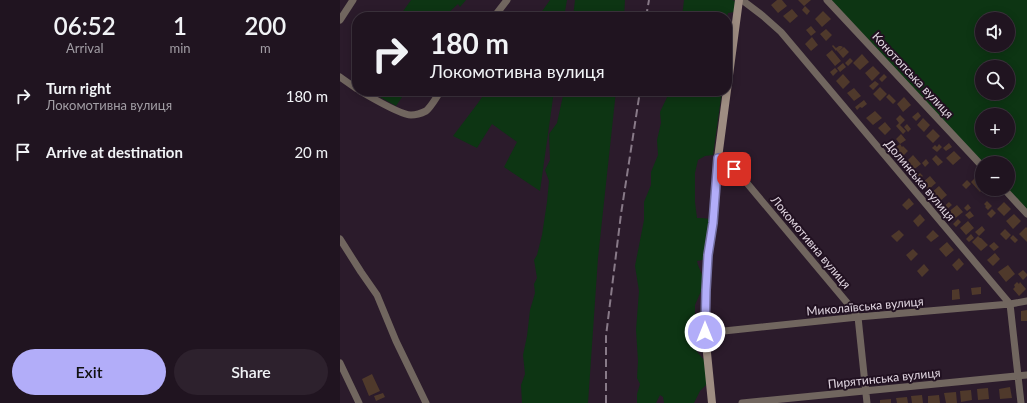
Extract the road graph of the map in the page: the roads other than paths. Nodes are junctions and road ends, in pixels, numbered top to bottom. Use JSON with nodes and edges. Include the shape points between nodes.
{"nodes":[{"id":1,"x":353,"y":0,"type":"edge"},
{"id":2,"x":507,"y":0,"type":"edge"},
{"id":3,"x":739,"y":0,"type":"edge"},
{"id":4,"x":742,"y":0,"type":"edge"},
{"id":5,"x":827,"y":0,"type":"edge"},
{"id":6,"x":498,"y":12,"type":"edge"},
{"id":7,"x":340,"y":20,"type":"edge"},
{"id":8,"x":732,"y":53,"type":"edge"},
{"id":9,"x":340,"y":77,"type":"edge"},
{"id":10,"x":352,"y":85,"type":"edge"},
{"id":11,"x":369,"y":96,"type":"edge"},
{"id":12,"x":438,"y":96,"type":"edge"},
{"id":13,"x":726,"y":96,"type":"edge"},
{"id":14,"x":718,"y":158,"type":"junction"},
{"id":15,"x":975,"y":159,"type":"edge"},
{"id":16,"x":1010,"y":196,"type":"edge"},
{"id":17,"x":1027,"y":214,"type":"edge"},
{"id":18,"x":340,"y":239,"type":"edge"},
{"id":19,"x":1027,"y":301,"type":"edge"},
{"id":20,"x":1010,"y":304,"type":"junction"},
{"id":21,"x":858,"y":317,"type":"junction"},
{"id":22,"x":705,"y":332,"type":"junction"},
{"id":23,"x":340,"y":363,"type":"edge"},
{"id":24,"x":1027,"y":375,"type":"edge"},
{"id":25,"x":1018,"y":376,"type":"junction"},
{"id":26,"x":866,"y":391,"type":"junction"},
{"id":27,"x":359,"y":403,"type":"edge"},
{"id":28,"x":426,"y":403,"type":"edge"},
{"id":29,"x":712,"y":403,"type":"edge"},
{"id":30,"x":742,"y":403,"type":"edge"},
{"id":31,"x":867,"y":403,"type":"edge"},
{"id":32,"x":1021,"y":403,"type":"edge"}],
"edges":[{"from":1,"to":7,"type":"street"},
{"from":2,"to":6,"type":"street"},
{"from":3,"to":8,"type":"street"},
{"from":4,"to":20,"type":"street","name":"Долинська вулиця","via":[[781,32]]},
{"from":5,"to":15,"type":"street","name":"Конотопська вулиця"},
{"from":9,"to":10,"type":"street"},
{"from":11,"to":12,"type":"street","via":[[409,115],[426,111]]},
{"from":13,"to":14,"type":"street"},
{"from":14,"to":21,"type":"street","name":"Локомотивна вулиця","via":[[728,163],[741,176]]},
{"from":14,"to":22,"type":"street","via":[[708,255]]},
{"from":16,"to":17,"type":"street"},
{"from":18,"to":28,"type":"street","via":[[377,295]]},
{"from":19,"to":20,"type":"street","name":"Миколаївська вулиця"},
{"from":20,"to":21,"type":"street","name":"Миколаївська вулиця"},
{"from":20,"to":25,"type":"street"},
{"from":21,"to":22,"type":"street","name":"Миколаївська вулиця"},
{"from":21,"to":26,"type":"street","name":"Локомотивна вулиця"},
{"from":22,"to":29,"type":"street"},
{"from":23,"to":27,"type":"street"},
{"from":24,"to":25,"type":"street","name":"Пирятинська вулиця"},
{"from":25,"to":26,"type":"street","name":"Пирятинська вулиця"},
{"from":25,"to":32,"type":"street"},
{"from":26,"to":30,"type":"street","name":"Пирятинська вулиця"},
{"from":26,"to":31,"type":"street","name":"Локомотивна вулиця"}]}
